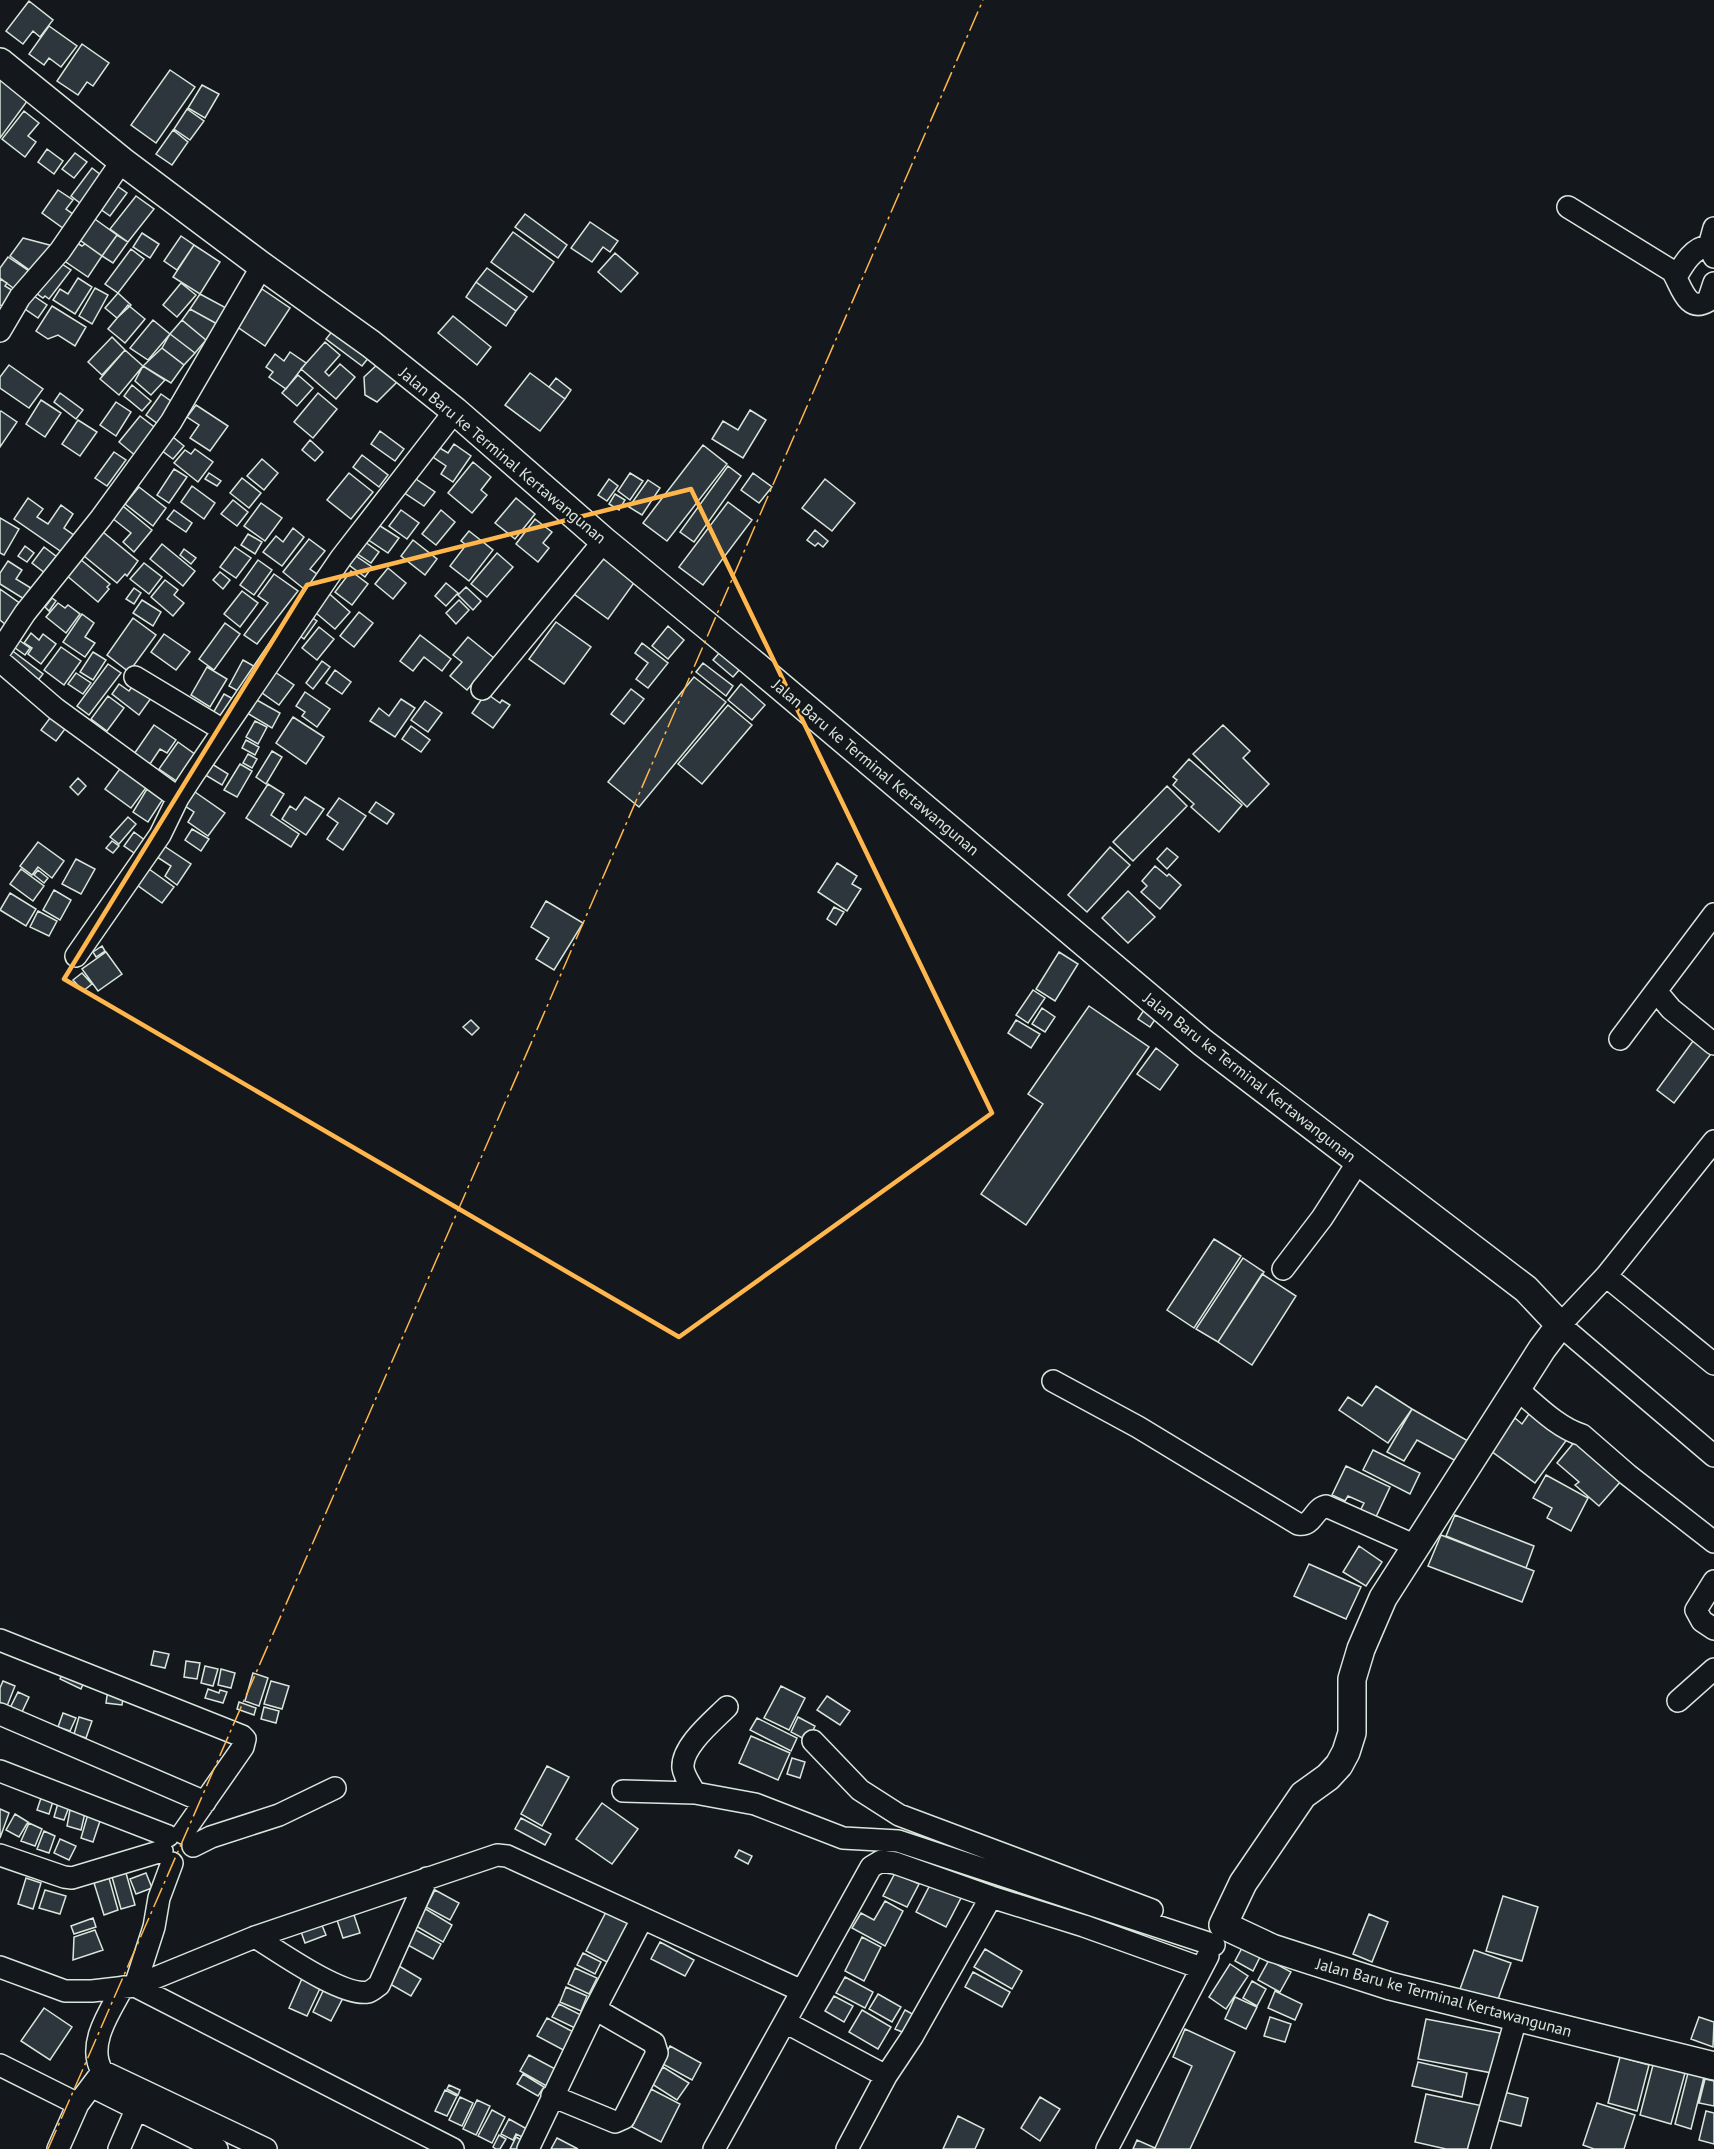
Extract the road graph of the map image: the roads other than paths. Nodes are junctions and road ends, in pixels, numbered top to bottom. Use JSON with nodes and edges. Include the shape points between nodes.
{"nodes":[{"id":1,"x":0,"y":62,"type":"edge"},
{"id":2,"x":122,"y":161,"type":"junction"},
{"id":3,"x":1568,"y":207,"type":"dead end"},
{"id":4,"x":1712,"y":244,"type":"edge"},
{"id":5,"x":262,"y":266,"type":"junction"},
{"id":6,"x":1676,"y":277,"type":"junction"},
{"id":7,"x":1712,"y":298,"type":"edge"},
{"id":8,"x":0,"y":331,"type":"edge"},
{"id":9,"x":455,"y":411,"type":"junction"},
{"id":10,"x":604,"y":541,"type":"junction"},
{"id":11,"x":0,"y":651,"type":"edge"},
{"id":12,"x":0,"y":661,"type":"edge"},
{"id":13,"x":135,"y":677,"type":"dead end"},
{"id":14,"x":482,"y":689,"type":"dead end"},
{"id":15,"x":223,"y":730,"type":"junction"},
{"id":16,"x":178,"y":798,"type":"junction"},
{"id":17,"x":1714,"y":914,"type":"edge"},
{"id":18,"x":76,"y":956,"type":"dead end"},
{"id":19,"x":1656,"y":991,"type":"junction"},
{"id":20,"x":1620,"y":1039,"type":"dead end"},
{"id":21,"x":1714,"y":1044,"type":"edge"},
{"id":22,"x":1714,"y":1141,"type":"edge"},
{"id":23,"x":1358,"y":1162,"type":"junction"},
{"id":24,"x":1283,"y":1269,"type":"dead end"},
{"id":25,"x":1606,"y":1276,"type":"junction"},
{"id":26,"x":1560,"y":1325,"type":"junction"},
{"id":27,"x":1714,"y":1364,"type":"edge"},
{"id":28,"x":1053,"y":1381,"type":"dead end"},
{"id":29,"x":1516,"y":1389,"type":"junction"},
{"id":30,"x":1714,"y":1456,"type":"edge"},
{"id":31,"x":1714,"y":1542,"type":"edge"},
{"id":32,"x":1416,"y":1546,"type":"junction"},
{"id":33,"x":1714,"y":1581,"type":"edge"},
{"id":34,"x":1714,"y":1629,"type":"edge"},
{"id":35,"x":0,"y":1640,"type":"edge"},
{"id":36,"x":1714,"y":1669,"type":"edge"},
{"id":37,"x":1678,"y":1701,"type":"dead end"},
{"id":38,"x":727,"y":1707,"type":"dead end"},
{"id":39,"x":0,"y":1714,"type":"edge"},
{"id":40,"x":813,"y":1741,"type":"dead end"},
{"id":41,"x":0,"y":1771,"type":"edge"},
{"id":42,"x":335,"y":1788,"type":"dead end"},
{"id":43,"x":623,"y":1791,"type":"dead end"},
{"id":44,"x":695,"y":1793,"type":"junction"},
{"id":45,"x":205,"y":1802,"type":"junction"},
{"id":46,"x":176,"y":1846,"type":"junction"},
{"id":47,"x":0,"y":1855,"type":"edge"},
{"id":48,"x":428,"y":1878,"type":"junction"},
{"id":49,"x":991,"y":1897,"type":"junction"},
{"id":50,"x":642,"y":1919,"type":"junction"},
{"id":51,"x":1219,"y":1935,"type":"junction"},
{"id":52,"x":255,"y":1937,"type":"junction"},
{"id":53,"x":0,"y":1967,"type":"edge"},
{"id":54,"x":1202,"y":1968,"type":"junction"},
{"id":55,"x":129,"y":1987,"type":"junction"},
{"id":56,"x":802,"y":1991,"type":"junction"},
{"id":57,"x":595,"y":2009,"type":"junction"},
{"id":58,"x":1516,"y":2019,"type":"junction"},
{"id":59,"x":785,"y":2022,"type":"junction"},
{"id":60,"x":0,"y":2065,"type":"edge"},
{"id":61,"x":1714,"y":2066,"type":"edge"},
{"id":62,"x":886,"y":2076,"type":"junction"},
{"id":63,"x":98,"y":2079,"type":"junction"},
{"id":64,"x":552,"y":2096,"type":"junction"},
{"id":65,"x":78,"y":2104,"type":"junction"},
{"id":66,"x":136,"y":2110,"type":"junction"},
{"id":67,"x":207,"y":2147,"type":"edge"},
{"id":68,"x":58,"y":2149,"type":"edge"},
{"id":69,"x":119,"y":2149,"type":"edge"},
{"id":70,"x":266,"y":2149,"type":"edge"},
{"id":71,"x":453,"y":2149,"type":"edge"},
{"id":72,"x":528,"y":2149,"type":"edge"},
{"id":73,"x":714,"y":2149,"type":"edge"},
{"id":74,"x":847,"y":2149,"type":"edge"},
{"id":75,"x":1107,"y":2149,"type":"edge"},
{"id":76,"x":1479,"y":2149,"type":"edge"}],
"edges":[{"from":1,"to":2,"type":"main road","name":"Jalan Baru ke Terminal Kertawangunan"},
{"from":2,"to":5,"type":"main road","name":"Jalan Baru ke Terminal Kertawangunan"},
{"from":2,"to":8,"type":"street","via":[[60,251],[20,297]]},
{"from":3,"to":6,"type":"street"},
{"from":4,"to":6,"type":"street","via":[[1698,249]]},
{"from":5,"to":9,"type":"main road","name":"Jalan Baru ke Terminal Kertawangunan","via":[[371,344]]},
{"from":5,"to":11,"type":"street","via":[[171,422]]},
{"from":6,"to":7,"type":"street","via":[[1689,302],[1696,305]]},
{"from":9,"to":10,"type":"main road","name":"Jalan Baru ke Terminal Kertawangunan"},
{"from":9,"to":15,"type":"street","via":[[341,558]]},
{"from":10,"to":14,"type":"street"},
{"from":10,"to":23,"type":"main road","name":"Jalan Baru ke Terminal Kertawangunan","via":[[1192,1034]]},
{"from":12,"to":16,"type":"street","via":[[56,709]]},
{"from":13,"to":15,"type":"street"},
{"from":15,"to":16,"type":"street"},
{"from":16,"to":18,"type":"street","via":[[160,835]]},
{"from":17,"to":19,"type":"street"},
{"from":19,"to":20,"type":"street"},
{"from":19,"to":21,"type":"street","via":[[1671,1009]]},
{"from":22,"to":25,"type":"street"},
{"from":23,"to":24,"type":"street"},
{"from":23,"to":26,"type":"main road","name":"Jalan Baru ke Terminal Kertawangunan","via":[[1526,1289]]},
{"from":25,"to":26,"type":"street"},
{"from":25,"to":27,"type":"street"},
{"from":26,"to":29,"type":"main road"},
{"from":26,"to":30,"type":"street"},
{"from":28,"to":32,"type":"street","via":[[1138,1427],[1298,1524],[1309,1523],[1326,1506]]},
{"from":29,"to":31,"type":"street","via":[[1582,1435]]},
{"from":29,"to":32,"type":"main road"},
{"from":32,"to":51,"type":"main road","via":[[1383,1598],[1360,1649],[1352,1679],[1352,1732],[1339,1766],[1303,1795],[1243,1883]]},
{"from":33,"to":34,"type":"street","via":[[1696,1610],[1702,1621]]},
{"from":35,"to":45,"type":"street","via":[[242,1736],[243,1748]]},
{"from":36,"to":37,"type":"street"},
{"from":38,"to":44,"type":"street","via":[[696,1737],[684,1758],[683,1767]]},
{"from":39,"to":45,"type":"street"},
{"from":40,"to":51,"type":"street","via":[[860,1790],[899,1815]]},
{"from":41,"to":46,"type":"street"},
{"from":42,"to":46,"type":"street","via":[[279,1815]]},
{"from":43,"to":44,"type":"street"},
{"from":44,"to":51,"type":"street","via":[[755,1804],[843,1838],[898,1841]]},
{"from":45,"to":46,"type":"street"},
{"from":46,"to":47,"type":"street","via":[[72,1878]]},
{"from":46,"to":55,"type":"street","via":[[154,1927]]},
{"from":48,"to":50,"type":"street","via":[[497,1855],[507,1856]]},
{"from":48,"to":52,"type":"street"},
{"from":48,"to":52,"type":"street","via":[[379,1985],[370,1992],[353,1992],[313,1973]]},
{"from":49,"to":54,"type":"street"},
{"from":49,"to":56,"type":"street","via":[[881,1861],[871,1867]]},
{"from":49,"to":62,"type":"street"},
{"from":50,"to":56,"type":"street"},
{"from":50,"to":57,"type":"street"},
{"from":51,"to":54,"type":"street"},
{"from":51,"to":58,"type":"main road","name":"Jalan Baru ke Terminal Kertawangunan"},
{"from":52,"to":55,"type":"street"},
{"from":53,"to":55,"type":"street","via":[[66,1991]]},
{"from":54,"to":75,"type":"street"},
{"from":55,"to":63,"type":"street","via":[[101,2030]]},
{"from":55,"to":71,"type":"street"},
{"from":56,"to":59,"type":"street"},
{"from":57,"to":64,"type":"street"},
{"from":57,"to":64,"type":"street","via":[[654,2043],[657,2053],[620,2121]]},
{"from":58,"to":61,"type":"main road","name":"Jalan Baru ke Terminal Kertawangunan"},
{"from":58,"to":76,"type":"street"},
{"from":59,"to":62,"type":"street"},
{"from":59,"to":73,"type":"street"},
{"from":60,"to":65,"type":"street"},
{"from":62,"to":74,"type":"street"},
{"from":63,"to":65,"type":"street"},
{"from":63,"to":66,"type":"street"},
{"from":63,"to":70,"type":"street"},
{"from":64,"to":72,"type":"street"},
{"from":65,"to":68,"type":"street"},
{"from":66,"to":67,"type":"street"},
{"from":66,"to":69,"type":"street"}]}
